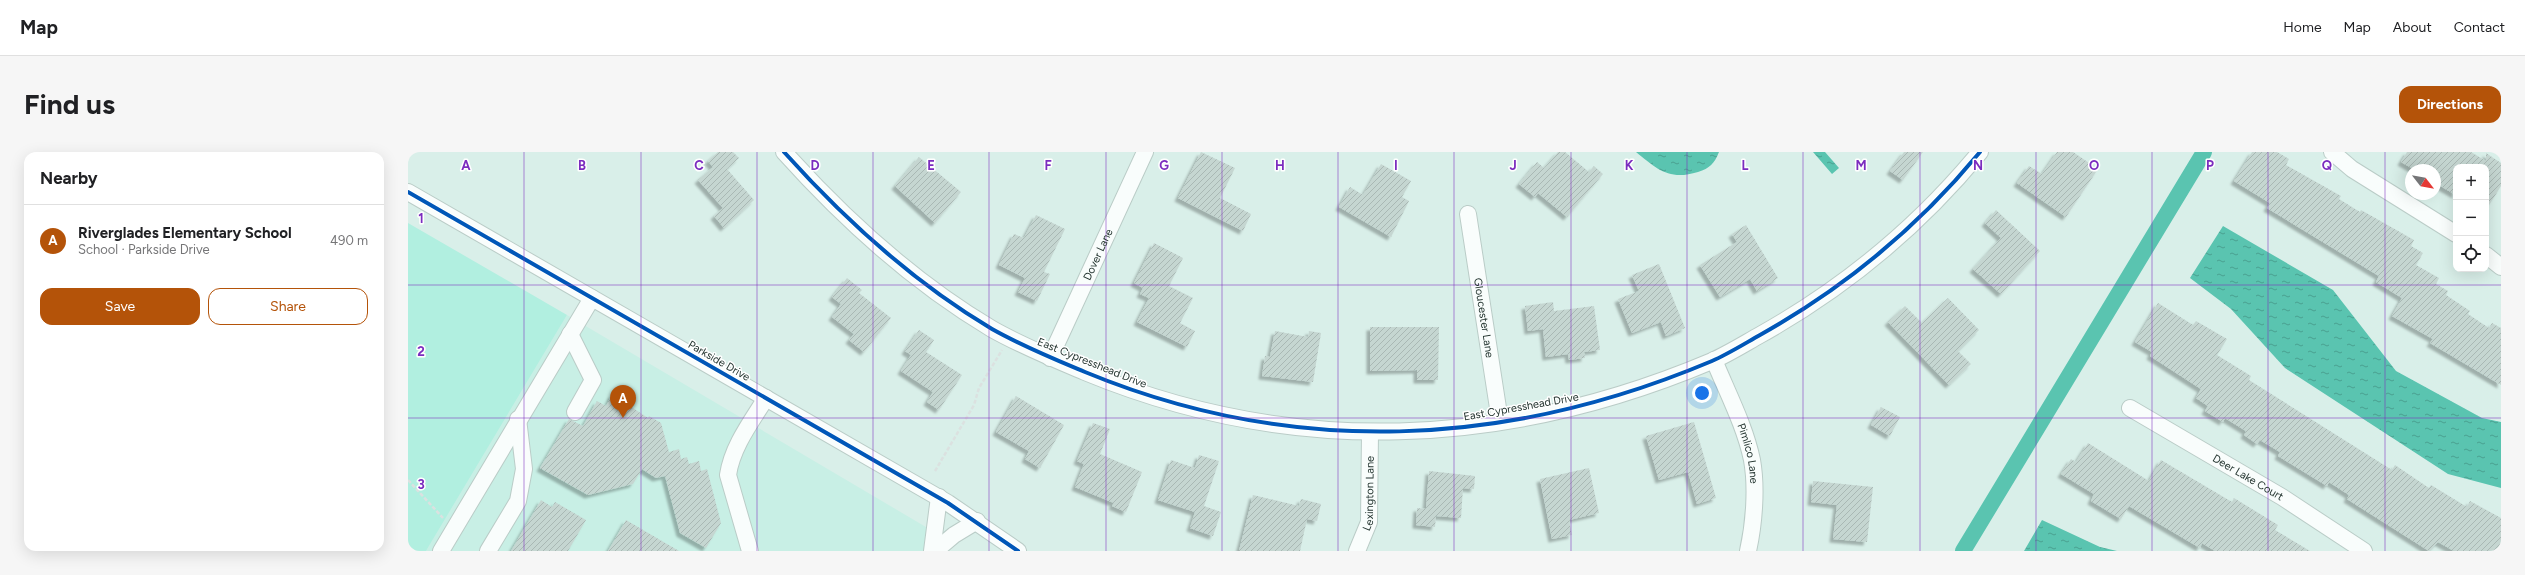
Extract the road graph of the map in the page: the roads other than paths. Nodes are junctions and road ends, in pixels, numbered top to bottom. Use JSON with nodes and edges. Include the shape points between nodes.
{"nodes":[{"id":1,"x":784,"y":152,"type":"edge"},
{"id":2,"x":1145,"y":152,"type":"edge"},
{"id":3,"x":1980,"y":152,"type":"edge"},
{"id":4,"x":2332,"y":152,"type":"edge"},
{"id":5,"x":408,"y":192,"type":"edge"},
{"id":6,"x":1468,"y":214,"type":"dead end"},
{"id":7,"x":2453,"y":232,"type":"edge"},
{"id":8,"x":2489,"y":257,"type":"edge"},
{"id":9,"x":2501,"y":266,"type":"edge"},
{"id":10,"x":592,"y":298,"type":"junction"},
{"id":11,"x":570,"y":334,"type":"junction"},
{"id":12,"x":1050,"y":358,"type":"junction"},
{"id":13,"x":1714,"y":360,"type":"junction"},
{"id":14,"x":766,"y":398,"type":"junction"},
{"id":15,"x":2130,"y":408,"type":"dead end"},
{"id":16,"x":575,"y":412,"type":"dead end"},
{"id":17,"x":518,"y":419,"type":"junction"},
{"id":18,"x":1500,"y":421,"type":"junction"},
{"id":19,"x":1370,"y":433,"type":"junction"},
{"id":20,"x":939,"y":497,"type":"junction"},
{"id":21,"x":977,"y":521,"type":"junction"},
{"id":22,"x":441,"y":551,"type":"edge"},
{"id":23,"x":488,"y":551,"type":"edge"},
{"id":24,"x":750,"y":551,"type":"edge"},
{"id":25,"x":934,"y":551,"type":"edge"},
{"id":26,"x":1018,"y":551,"type":"edge"},
{"id":27,"x":1357,"y":551,"type":"edge"},
{"id":28,"x":1748,"y":551,"type":"edge"},
{"id":29,"x":2364,"y":551,"type":"edge"}],
"edges":[{"from":1,"to":12,"type":"street","name":"East Cypresshead Drive","via":[[877,246],[931,289],[1009,337]]},
{"from":2,"to":12,"type":"street","name":"Dover Lane"},
{"from":3,"to":13,"type":"street","name":"East Cypresshead Drive","via":[[1950,188],[1896,239],[1845,281],[1782,322]]},
{"from":4,"to":7,"type":"street","via":[[2352,169]]},
{"from":5,"to":10,"type":"street","name":"Parkside Drive"},
{"from":6,"to":18,"type":"street","name":"Gloucester Lane"},
{"from":8,"to":9,"type":"street"},
{"from":10,"to":11,"type":"street"},
{"from":10,"to":14,"type":"street","name":"Parkside Drive"},
{"from":11,"to":16,"type":"street","via":[[593,380]]},
{"from":11,"to":17,"type":"street"},
{"from":12,"to":19,"type":"street","name":"East Cypresshead Drive","via":[[1117,386],[1187,408],[1256,423]]},
{"from":13,"to":18,"type":"street","name":"East Cypresshead Drive","via":[[1568,410]]},
{"from":13,"to":28,"type":"street","name":"Pimlico Lane","via":[[1752,460],[1754,496]]},
{"from":14,"to":20,"type":"street","name":"Parkside Drive"},
{"from":14,"to":24,"type":"street","via":[[729,464],[728,475]]},
{"from":15,"to":29,"type":"street","name":"Deer Lake Court","via":[[2282,498]]},
{"from":17,"to":22,"type":"street"},
{"from":17,"to":23,"type":"street","via":[[524,469],[518,501]]},
{"from":18,"to":19,"type":"street","name":"East Cypresshead Drive","via":[[1443,430]]},
{"from":19,"to":27,"type":"street","name":"Lexington Lane","via":[[1369,522]]},
{"from":20,"to":21,"type":"street","name":"Parkside Drive"},
{"from":20,"to":25,"type":"street"},
{"from":21,"to":25,"type":"street"},
{"from":21,"to":26,"type":"street","name":"Parkside Drive"}]}
